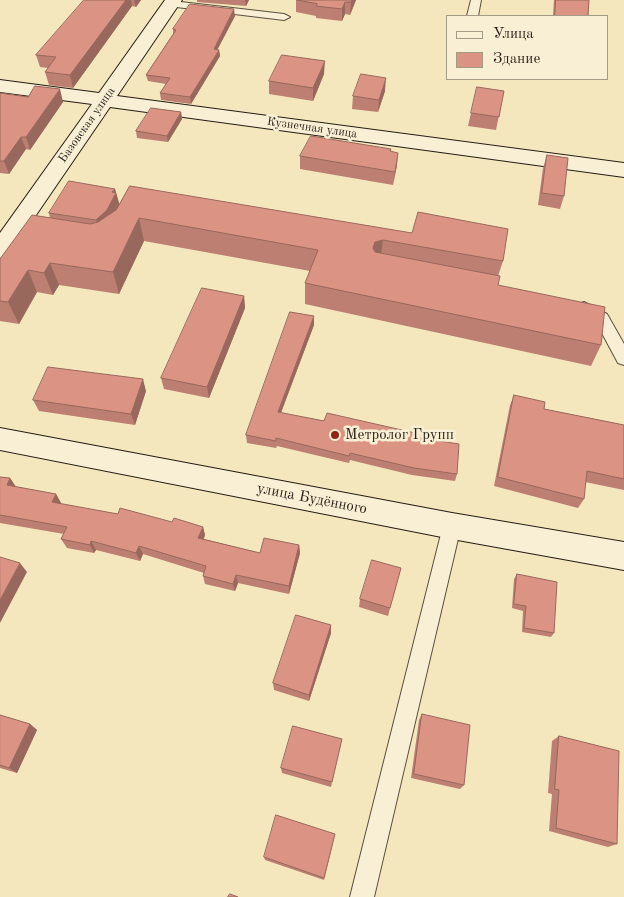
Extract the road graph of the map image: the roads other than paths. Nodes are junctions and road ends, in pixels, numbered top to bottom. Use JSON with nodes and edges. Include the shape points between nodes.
{"nodes":[{"id":1,"x":476,"y":0,"type":"edge"},
{"id":2,"x":173,"y":2,"type":"edge"},
{"id":3,"x":472,"y":15,"type":"edge"},
{"id":4,"x":284,"y":17,"type":"dead end"},
{"id":5,"x":0,"y":86,"type":"edge"},
{"id":6,"x":104,"y":100,"type":"junction"},
{"id":7,"x":624,"y":170,"type":"edge"},
{"id":8,"x":0,"y":250,"type":"edge"},
{"id":9,"x":566,"y":303,"type":"edge"},
{"id":10,"x":624,"y":359,"type":"edge"},
{"id":11,"x":0,"y":439,"type":"edge"},
{"id":12,"x":452,"y":526,"type":"junction"},
{"id":13,"x":624,"y":556,"type":"edge"},
{"id":14,"x":362,"y":897,"type":"edge"}],
"edges":[{"from":1,"to":3,"type":"lane"},
{"from":2,"to":4,"type":"lane"},
{"from":2,"to":6,"type":"street","name":"Базовская улица"},
{"from":5,"to":6,"type":"street","name":"Кузнечная улица"},
{"from":6,"to":7,"type":"street","name":"Кузнечная улица"},
{"from":6,"to":8,"type":"street","name":"Базовская улица","via":[[25,228]]},
{"from":9,"to":10,"type":"lane","via":[[592,310],[602,318]]},
{"from":11,"to":12,"type":"street","name":"улица Будённого"},
{"from":12,"to":13,"type":"street","name":"улица Будённого"},
{"from":12,"to":14,"type":"lane"}]}
